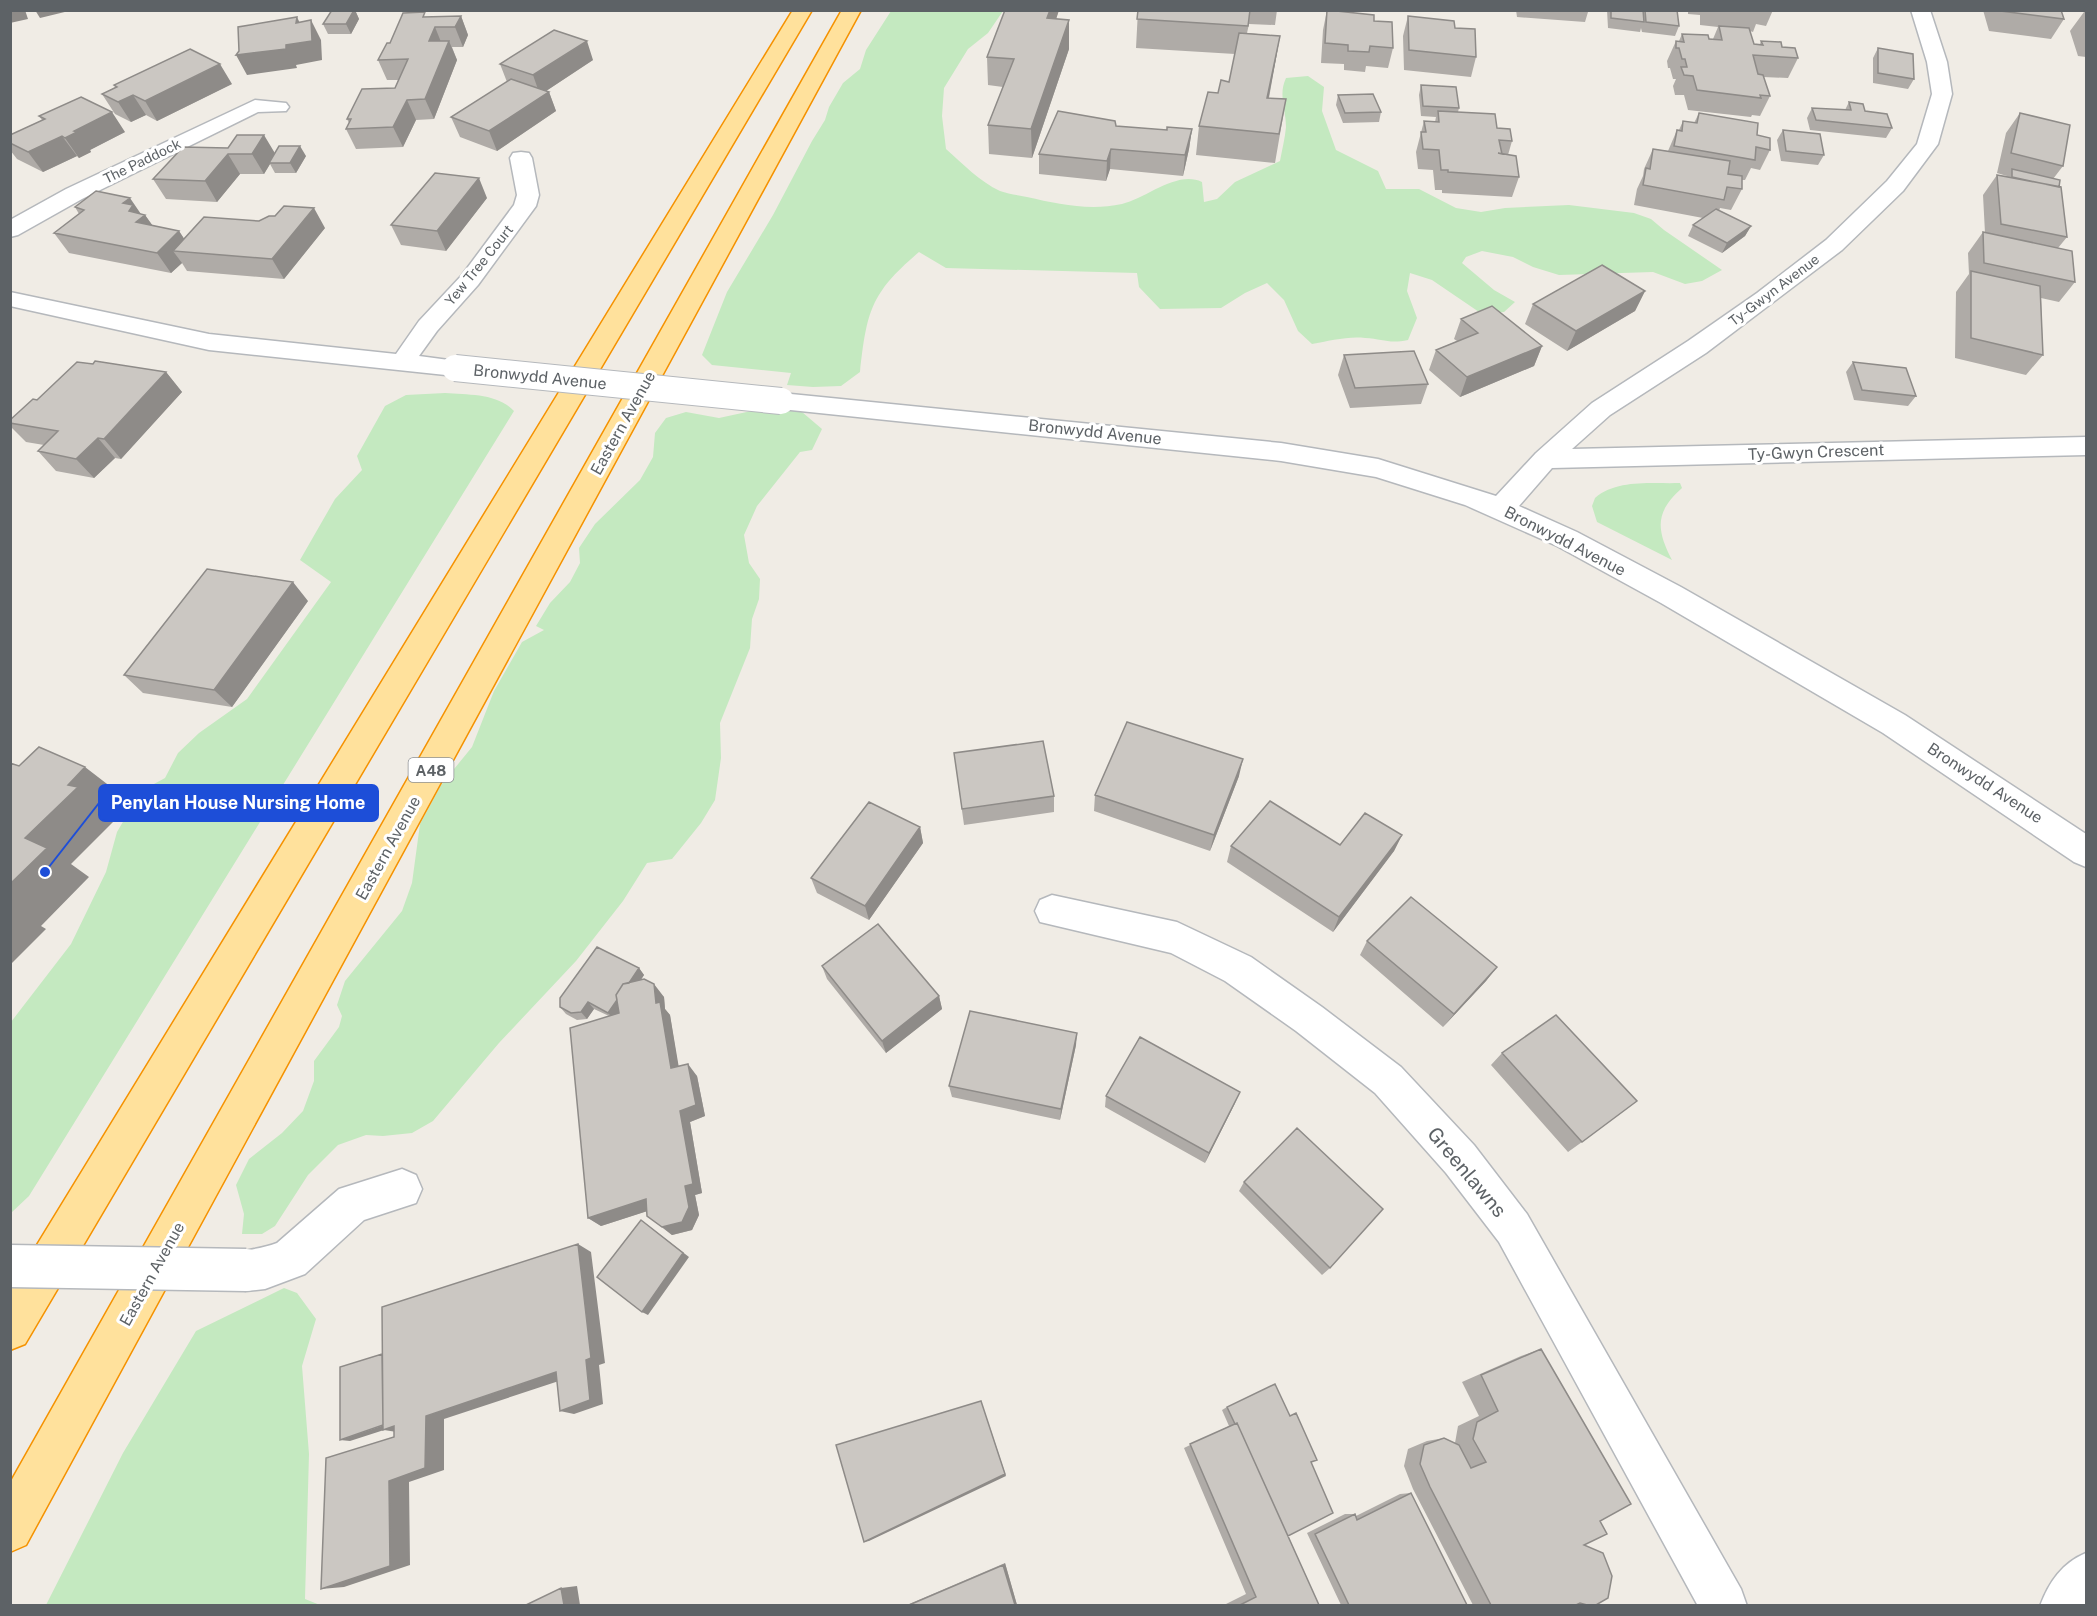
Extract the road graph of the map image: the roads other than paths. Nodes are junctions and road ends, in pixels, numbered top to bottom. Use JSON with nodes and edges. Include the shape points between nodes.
{"nodes":[{"id":1,"x":803,"y":10,"type":"edge"},
{"id":2,"x":852,"y":10,"type":"edge"},
{"id":3,"x":1920,"y":10,"type":"edge"},
{"id":4,"x":279,"y":107,"type":"dead end"},
{"id":5,"x":521,"y":158,"type":"dead end"},
{"id":6,"x":10,"y":230,"type":"edge"},
{"id":7,"x":10,"y":299,"type":"edge"},
{"id":8,"x":402,"y":363,"type":"junction"},
{"id":9,"x":2086,"y":446,"type":"edge"},
{"id":10,"x":1545,"y":459,"type":"junction"},
{"id":11,"x":1501,"y":508,"type":"junction"},
{"id":12,"x":2086,"y":852,"type":"edge"},
{"id":13,"x":1052,"y":910,"type":"dead end"},
{"id":14,"x":402,"y":1189,"type":"dead end"},
{"id":15,"x":10,"y":1266,"type":"edge"},
{"id":16,"x":10,"y":1329,"type":"edge"},
{"id":17,"x":10,"y":1529,"type":"edge"},
{"id":18,"x":1724,"y":1605,"type":"edge"}],
"edges":[{"from":1,"to":16,"type":"highway"},
{"from":2,"to":17,"type":"highway","name":"Eastern Avenue","number":"A48"},
{"from":3,"to":10,"type":"street","name":"Ty-Gwyn Avenue","via":[[1937,62],[1942,94],[1928,144],[1895,186],[1834,245],[1697,347],[1601,409]]},
{"from":4,"to":6,"type":"street","name":"The Paddock","via":[[255,106],[74,194]]},
{"from":5,"to":8,"type":"street","name":"Yew Tree Court","via":[[528,195],[525,206]]},
{"from":7,"to":8,"type":"street","name":"Bronwydd Avenue","via":[[209,342]]},
{"from":8,"to":11,"type":"street","name":"Bronwydd Avenue","bridge":true,"via":[[1148,437],[1330,459],[1428,482]]},
{"from":9,"to":10,"type":"street","name":"Ty-Gwyn Crescent"},
{"from":10,"to":11,"type":"street","name":"Ty-Gwyn Avenue"},
{"from":11,"to":12,"type":"street","name":"Bronwydd Avenue","via":[[1671,595],[1894,723]]},
{"from":13,"to":18,"type":"street","name":"Greenlawns","via":[[1177,938],[1238,969],[1388,1080],[1460,1159],[1513,1228]]},
{"from":14,"to":15,"type":"street","bridge":true,"via":[[352,1203],[290,1259],[265,1268]]}]}
